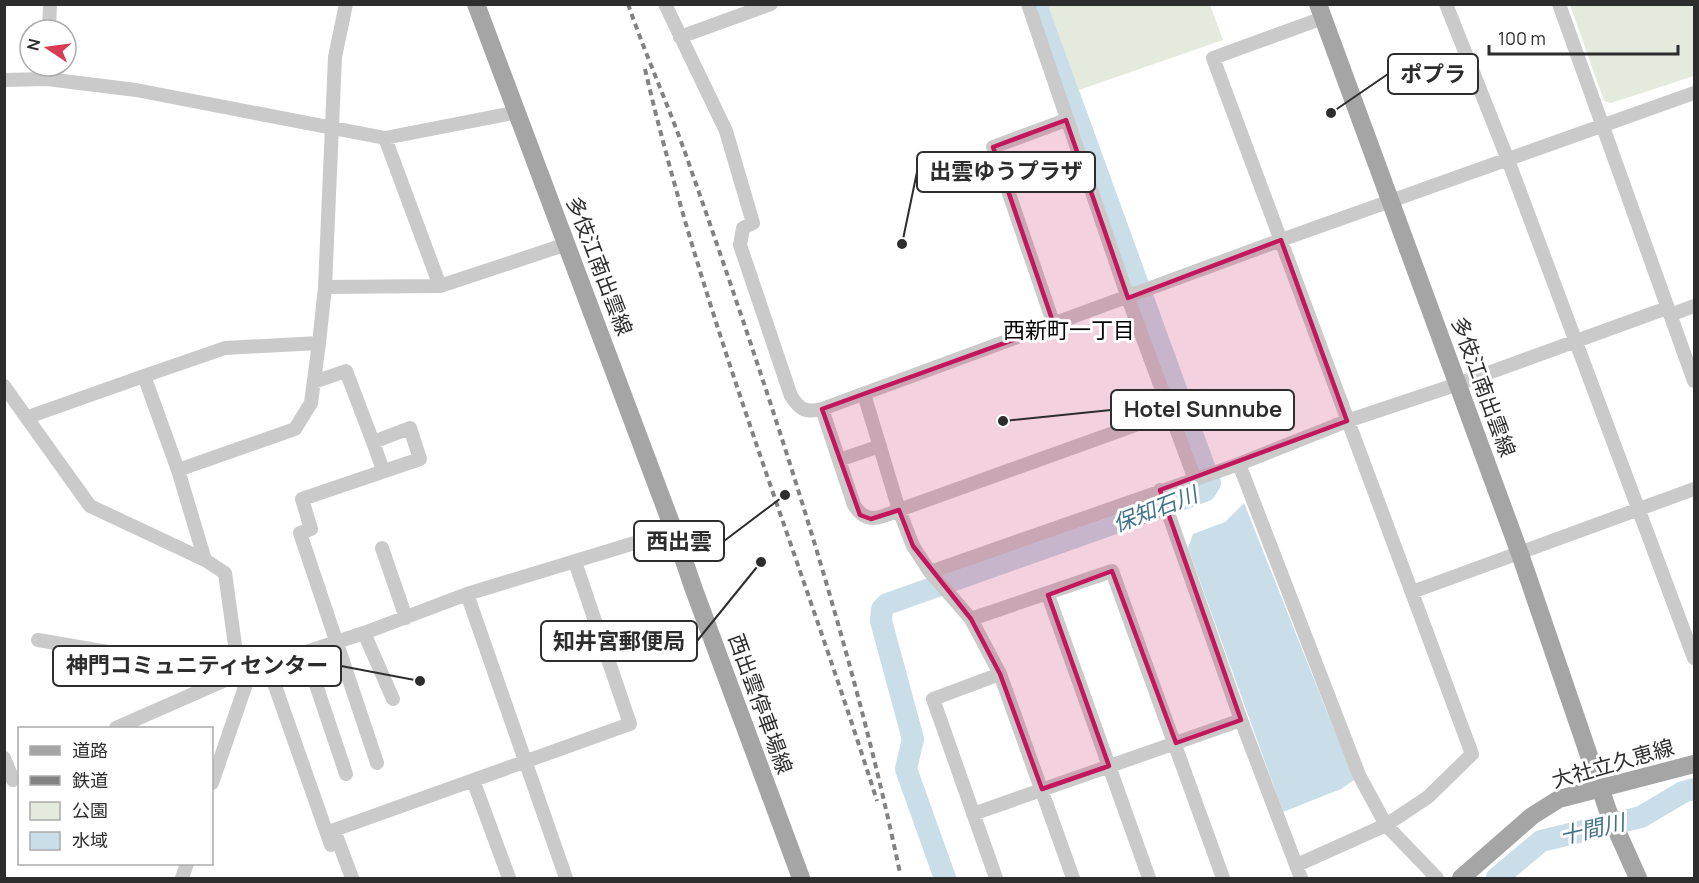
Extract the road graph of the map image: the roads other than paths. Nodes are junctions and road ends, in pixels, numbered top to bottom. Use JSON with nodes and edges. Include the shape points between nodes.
{"nodes":[{"id":1,"x":346,"y":4,"type":"edge"},
{"id":2,"x":476,"y":4,"type":"edge"},
{"id":3,"x":665,"y":4,"type":"edge"},
{"id":4,"x":771,"y":4,"type":"edge"},
{"id":5,"x":1028,"y":4,"type":"edge"},
{"id":6,"x":1446,"y":4,"type":"edge"},
{"id":7,"x":1559,"y":4,"type":"edge"},
{"id":8,"x":1321,"y":11,"type":"edge"},
{"id":9,"x":680,"y":37,"type":"junction"},
{"id":10,"x":77,"y":78,"type":"edge"},
{"id":11,"x":1695,"y":93,"type":"edge"},
{"id":12,"x":518,"y":112,"type":"junction"},
{"id":13,"x":1066,"y":120,"type":"junction"},
{"id":14,"x":1603,"y":125,"type":"junction"},
{"id":15,"x":330,"y":128,"type":"junction"},
{"id":16,"x":385,"y":138,"type":"junction"},
{"id":17,"x":1508,"y":160,"type":"junction"},
{"id":18,"x":1391,"y":201,"type":"junction"},
{"id":19,"x":1281,"y":240,"type":"junction"},
{"id":20,"x":567,"y":244,"type":"junction"},
{"id":21,"x":440,"y":285,"type":"junction"},
{"id":22,"x":324,"y":287,"type":"junction"},
{"id":23,"x":1128,"y":298,"type":"junction"},
{"id":24,"x":1695,"y":306,"type":"edge"},
{"id":25,"x":1669,"y":311,"type":"junction"},
{"id":26,"x":1054,"y":325,"type":"junction"},
{"id":27,"x":1575,"y":340,"type":"junction"},
{"id":28,"x":319,"y":343,"type":"junction"},
{"id":29,"x":144,"y":376,"type":"junction"},
{"id":30,"x":1695,"y":381,"type":"edge"},
{"id":31,"x":314,"y":382,"type":"junction"},
{"id":32,"x":1458,"y":384,"type":"junction"},
{"id":33,"x":4,"y":386,"type":"edge"},
{"id":34,"x":864,"y":394,"type":"junction"},
{"id":35,"x":822,"y":410,"type":"junction"},
{"id":36,"x":1169,"y":413,"type":"junction"},
{"id":37,"x":28,"y":417,"type":"junction"},
{"id":38,"x":1347,"y":421,"type":"junction"},
{"id":39,"x":373,"y":442,"type":"junction"},
{"id":40,"x":880,"y":446,"type":"junction"},
{"id":41,"x":839,"y":460,"type":"junction"},
{"id":42,"x":1239,"y":464,"type":"junction"},
{"id":43,"x":178,"y":470,"type":"junction"},
{"id":44,"x":383,"y":470,"type":"junction"},
{"id":45,"x":1194,"y":477,"type":"junction"},
{"id":46,"x":1695,"y":489,"type":"edge"},
{"id":47,"x":1160,"y":490,"type":"junction"},
{"id":48,"x":899,"y":510,"type":"junction"},
{"id":49,"x":1638,"y":510,"type":"junction"},
{"id":50,"x":677,"y":538,"type":"junction"},
{"id":51,"x":381,"y":548,"type":"dead end"},
{"id":52,"x":1520,"y":554,"type":"junction"},
{"id":53,"x":205,"y":560,"type":"junction"},
{"id":54,"x":575,"y":562,"type":"junction"},
{"id":55,"x":930,"y":572,"type":"junction"},
{"id":56,"x":1412,"y":592,"type":"junction"},
{"id":57,"x":467,"y":594,"type":"junction"},
{"id":58,"x":1048,"y":595,"type":"junction"},
{"id":59,"x":406,"y":618,"type":"junction"},
{"id":60,"x":971,"y":619,"type":"junction"},
{"id":61,"x":364,"y":633,"type":"junction"},
{"id":62,"x":38,"y":640,"type":"dead end"},
{"id":63,"x":336,"y":642,"type":"junction"},
{"id":64,"x":305,"y":652,"type":"junction"},
{"id":65,"x":1695,"y":657,"type":"edge"},
{"id":66,"x":268,"y":666,"type":"junction"},
{"id":67,"x":239,"y":674,"type":"junction"},
{"id":68,"x":1000,"y":674,"type":"junction"},
{"id":69,"x":393,"y":699,"type":"dead end"},
{"id":70,"x":1241,"y":720,"type":"junction"},
{"id":71,"x":120,"y":727,"type":"edge"},
{"id":72,"x":1176,"y":743,"type":"junction"},
{"id":73,"x":4,"y":758,"type":"edge"},
{"id":74,"x":524,"y":762,"type":"junction"},
{"id":75,"x":377,"y":763,"type":"dead end"},
{"id":76,"x":1695,"y":764,"type":"edge"},
{"id":77,"x":1109,"y":766,"type":"junction"},
{"id":78,"x":346,"y":774,"type":"dead end"},
{"id":79,"x":12,"y":780,"type":"edge"},
{"id":80,"x":213,"y":780,"type":"edge"},
{"id":81,"x":472,"y":780,"type":"junction"},
{"id":82,"x":1601,"y":788,"type":"junction"},
{"id":83,"x":1042,"y":789,"type":"junction"},
{"id":84,"x":973,"y":814,"type":"junction"},
{"id":85,"x":1386,"y":825,"type":"junction"},
{"id":86,"x":333,"y":839,"type":"junction"},
{"id":87,"x":1297,"y":865,"type":"junction"},
{"id":88,"x":342,"y":879,"type":"edge"},
{"id":89,"x":352,"y":879,"type":"edge"},
{"id":90,"x":508,"y":879,"type":"edge"},
{"id":91,"x":566,"y":879,"type":"edge"},
{"id":92,"x":801,"y":879,"type":"edge"},
{"id":93,"x":996,"y":879,"type":"edge"},
{"id":94,"x":1073,"y":879,"type":"edge"},
{"id":95,"x":1149,"y":879,"type":"edge"},
{"id":96,"x":1223,"y":879,"type":"edge"},
{"id":97,"x":1301,"y":879,"type":"edge"},
{"id":98,"x":1437,"y":879,"type":"edge"},
{"id":99,"x":1461,"y":879,"type":"edge"},
{"id":100,"x":1638,"y":879,"type":"edge"}],
"edges":[{"from":1,"to":15,"type":"street","via":[[335,57]]},
{"from":2,"to":12,"type":"main road","name":"多伎江南出雲線"},
{"from":3,"to":9,"type":"street"},
{"from":4,"to":9,"type":"street"},
{"from":5,"to":13,"type":"street"},
{"from":6,"to":17,"type":"street"},
{"from":7,"to":14,"type":"street"},
{"from":8,"to":18,"type":"main road","name":"多伎江南出雲線"},
{"from":8,"to":19,"type":"street","via":[[1213,58]]},
{"from":9,"to":35,"type":"street","via":[[726,131],[753,223],[743,228],[740,245],[791,396],[798,408],[809,412]]},
{"from":10,"to":15,"type":"street"},
{"from":11,"to":14,"type":"street"},
{"from":12,"to":16,"type":"street"},
{"from":12,"to":20,"type":"main road","name":"多伎江南出雲線"},
{"from":13,"to":23,"type":"street"},
{"from":13,"to":26,"type":"street","via":[[993,147]]},
{"from":14,"to":17,"type":"street"},
{"from":14,"to":25,"type":"street"},
{"from":15,"to":16,"type":"street"},
{"from":15,"to":22,"type":"street"},
{"from":16,"to":21,"type":"street"},
{"from":17,"to":18,"type":"street"},
{"from":17,"to":27,"type":"street"},
{"from":18,"to":19,"type":"street"},
{"from":18,"to":32,"type":"main road","name":"多伎江南出雲線"},
{"from":19,"to":23,"type":"street"},
{"from":19,"to":38,"type":"street"},
{"from":20,"to":21,"type":"street"},
{"from":20,"to":50,"type":"main road","name":"多伎江南出雲線"},
{"from":21,"to":22,"type":"street"},
{"from":22,"to":28,"type":"street"},
{"from":23,"to":26,"type":"street"},
{"from":23,"to":36,"type":"street"},
{"from":24,"to":25,"type":"street"},
{"from":25,"to":27,"type":"street"},
{"from":25,"to":30,"type":"street"},
{"from":26,"to":34,"type":"street"},
{"from":27,"to":32,"type":"street"},
{"from":27,"to":49,"type":"street"},
{"from":28,"to":29,"type":"street","via":[[225,348]]},
{"from":28,"to":31,"type":"street"},
{"from":29,"to":37,"type":"street"},
{"from":29,"to":43,"type":"street"},
{"from":31,"to":39,"type":"street","via":[[346,372]]},
{"from":31,"to":43,"type":"street","via":[[311,403],[295,429]]},
{"from":32,"to":38,"type":"street"},
{"from":32,"to":52,"type":"main road","name":"多伎江南出雲線"},
{"from":33,"to":37,"type":"street"},
{"from":34,"to":35,"type":"street"},
{"from":34,"to":40,"type":"street"},
{"from":35,"to":41,"type":"street"},
{"from":36,"to":45,"type":"street"},
{"from":36,"to":48,"type":"street"},
{"from":37,"to":53,"type":"street","via":[[90,506]]},
{"from":38,"to":42,"type":"street"},
{"from":38,"to":56,"type":"street"},
{"from":39,"to":44,"type":"street"},
{"from":39,"to":44,"type":"street","via":[[410,428],[420,459]]},
{"from":40,"to":41,"type":"street"},
{"from":40,"to":48,"type":"street"},
{"from":41,"to":48,"type":"street","via":[[860,515],[871,519]]},
{"from":42,"to":45,"type":"street"},
{"from":42,"to":85,"type":"street","via":[[1359,775]]},
{"from":43,"to":53,"type":"street"},
{"from":44,"to":63,"type":"street","via":[[302,499],[311,529],[300,533]]},
{"from":45,"to":47,"type":"street"},
{"from":46,"to":49,"type":"street"},
{"from":47,"to":55,"type":"street"},
{"from":47,"to":70,"type":"street"},
{"from":48,"to":55,"type":"street","via":[[913,546]]},
{"from":49,"to":52,"type":"street"},
{"from":49,"to":65,"type":"street"},
{"from":50,"to":54,"type":"street"},
{"from":50,"to":92,"type":"main road","name":"西出雲停車場線"},
{"from":51,"to":59,"type":"street"},
{"from":52,"to":56,"type":"street"},
{"from":52,"to":82,"type":"main road","name":"多伎江南出雲線"},
{"from":53,"to":67,"type":"street","via":[[225,573]]},
{"from":54,"to":57,"type":"street"},
{"from":54,"to":74,"type":"street","via":[[630,724]]},
{"from":55,"to":60,"type":"street"},
{"from":56,"to":85,"type":"street","via":[[1472,754],[1428,798]]},
{"from":57,"to":59,"type":"street"},
{"from":57,"to":74,"type":"street"},
{"from":58,"to":60,"type":"street"},
{"from":58,"to":72,"type":"street","via":[[1112,572]]},
{"from":58,"to":77,"type":"street"},
{"from":59,"to":61,"type":"street"},
{"from":60,"to":68,"type":"street"},
{"from":61,"to":63,"type":"street"},
{"from":61,"to":69,"type":"street"},
{"from":62,"to":67,"type":"street"},
{"from":63,"to":64,"type":"street"},
{"from":63,"to":75,"type":"street"},
{"from":64,"to":66,"type":"street"},
{"from":64,"to":78,"type":"street"},
{"from":66,"to":67,"type":"street"},
{"from":66,"to":86,"type":"street"},
{"from":67,"to":71,"type":"street"},
{"from":67,"to":80,"type":"street","via":[[246,684]]},
{"from":68,"to":83,"type":"street"},
{"from":68,"to":84,"type":"street","via":[[933,699]]},
{"from":70,"to":72,"type":"street"},
{"from":70,"to":87,"type":"street"},
{"from":72,"to":77,"type":"street"},
{"from":72,"to":96,"type":"street"},
{"from":73,"to":79,"type":"street"},
{"from":74,"to":81,"type":"street"},
{"from":74,"to":91,"type":"street"},
{"from":76,"to":82,"type":"main road","name":"大社立久恵線"},
{"from":77,"to":83,"type":"street"},
{"from":77,"to":95,"type":"street"},
{"from":81,"to":86,"type":"street","via":[[334,830]]},
{"from":81,"to":90,"type":"street"},
{"from":82,"to":99,"type":"main road","name":"大社立久恵線","via":[[1559,799],[1532,816]]},
{"from":82,"to":100,"type":"main road","name":"多伎江南出雲線"},
{"from":83,"to":84,"type":"street"},
{"from":83,"to":94,"type":"street"},
{"from":84,"to":93,"type":"street"},
{"from":85,"to":87,"type":"street"},
{"from":85,"to":98,"type":"street"},
{"from":86,"to":88,"type":"street"},
{"from":86,"to":89,"type":"street"},
{"from":87,"to":97,"type":"street"}]}
